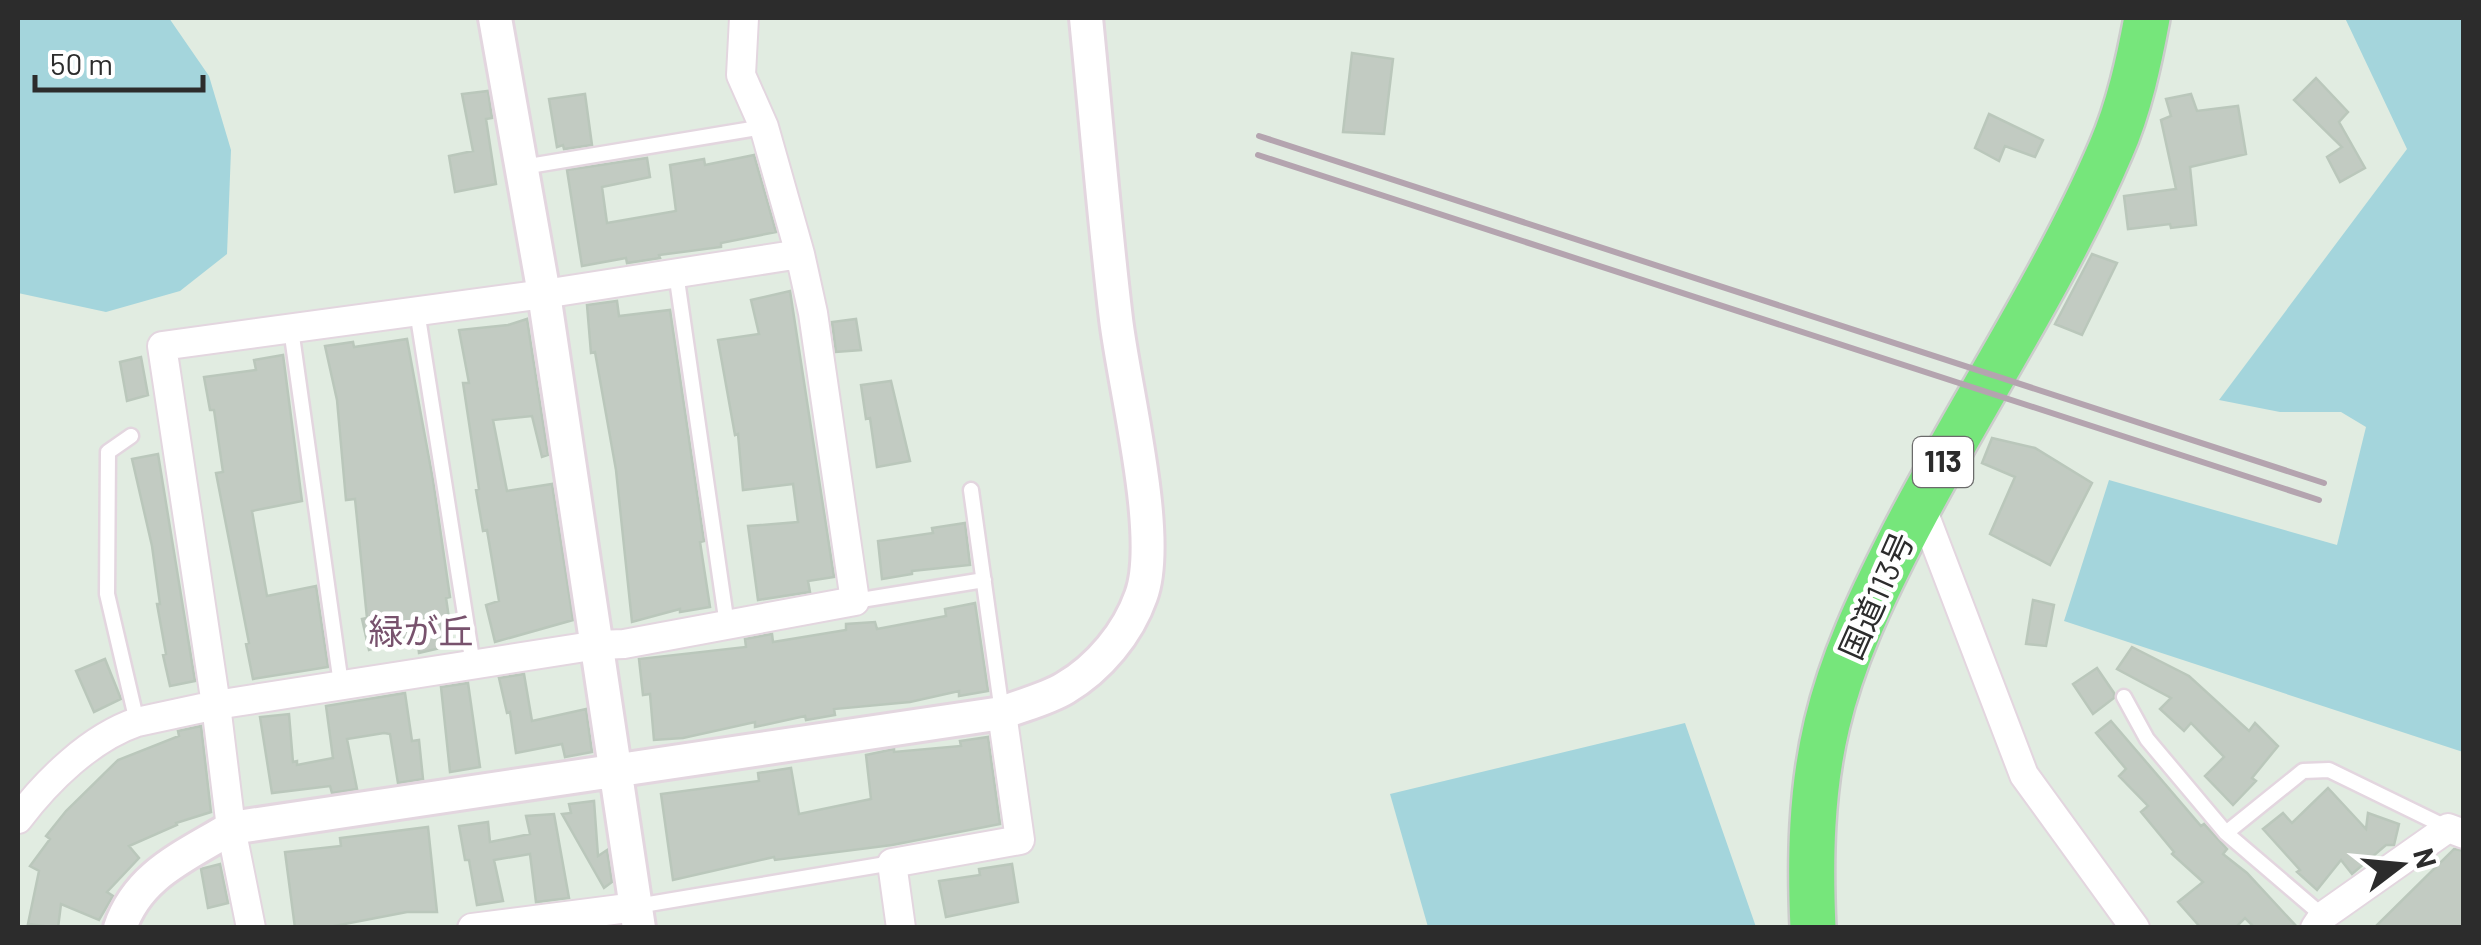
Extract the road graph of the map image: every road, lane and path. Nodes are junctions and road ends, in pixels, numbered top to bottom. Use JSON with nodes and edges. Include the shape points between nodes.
{"nodes":[{"id":1,"x":495,"y":18,"type":"edge"},
{"id":2,"x":744,"y":18,"type":"edge"},
{"id":3,"x":1086,"y":18,"type":"edge"},
{"id":4,"x":2147,"y":18,"type":"edge"},
{"id":5,"x":764,"y":127,"type":"junction"},
{"id":6,"x":522,"y":167,"type":"junction"},
{"id":7,"x":800,"y":254,"type":"junction"},
{"id":8,"x":676,"y":273,"type":"junction"},
{"id":9,"x":544,"y":294,"type":"junction"},
{"id":10,"x":417,"y":312,"type":"junction"},
{"id":11,"x":291,"y":329,"type":"junction"},
{"id":12,"x":131,"y":436,"type":"dead end"},
{"id":13,"x":971,"y":490,"type":"dead end"},
{"id":14,"x":1920,"y":502,"type":"junction"},
{"id":15,"x":984,"y":580,"type":"junction"},
{"id":16,"x":855,"y":601,"type":"junction"},
{"id":17,"x":726,"y":625,"type":"junction"},
{"id":18,"x":598,"y":645,"type":"junction"},
{"id":19,"x":472,"y":665,"type":"junction"},
{"id":20,"x":342,"y":684,"type":"junction"},
{"id":21,"x":2124,"y":697,"type":"dead end"},
{"id":22,"x":216,"y":705,"type":"junction"},
{"id":23,"x":1002,"y":712,"type":"junction"},
{"id":24,"x":138,"y":722,"type":"junction"},
{"id":25,"x":616,"y":769,"type":"junction"},
{"id":26,"x":18,"y":819,"type":"edge"},
{"id":27,"x":231,"y":828,"type":"junction"},
{"id":28,"x":2456,"y":831,"type":"edge"},
{"id":29,"x":2226,"y":833,"type":"junction"},
{"id":30,"x":892,"y":863,"type":"junction"},
{"id":31,"x":638,"y":917,"type":"edge"},
{"id":32,"x":527,"y":924,"type":"edge"},
{"id":33,"x":2324,"y":924,"type":"edge"},
{"id":34,"x":120,"y":928,"type":"edge"},
{"id":35,"x":251,"y":928,"type":"edge"},
{"id":36,"x":472,"y":928,"type":"edge"},
{"id":37,"x":901,"y":928,"type":"edge"},
{"id":38,"x":1813,"y":928,"type":"edge"},
{"id":39,"x":2135,"y":928,"type":"edge"}],
"edges":[{"from":1,"to":6,"type":"street"},
{"from":2,"to":5,"type":"street","via":[[740,75]]},
{"from":3,"to":23,"type":"street","via":[[1116,321],[1150,565],[1124,634],[1098,661],[1064,688]]},
{"from":4,"to":14,"type":"highway","name":"国道113号","number":"113","via":[[2112,148]]},
{"from":5,"to":6,"type":"lane"},
{"from":5,"to":7,"type":"street"},
{"from":6,"to":9,"type":"street"},
{"from":7,"to":8,"type":"street"},
{"from":7,"to":16,"type":"street"},
{"from":8,"to":9,"type":"street"},
{"from":8,"to":17,"type":"lane"},
{"from":9,"to":10,"type":"street"},
{"from":9,"to":18,"type":"street"},
{"from":10,"to":11,"type":"street"},
{"from":10,"to":19,"type":"lane"},
{"from":11,"to":20,"type":"lane"},
{"from":11,"to":22,"type":"street","via":[[162,346]]},
{"from":12,"to":24,"type":"lane","via":[[108,452],[107,594]]},
{"from":13,"to":15,"type":"lane"},
{"from":14,"to":38,"type":"highway","name":"国道113号","number":"113","via":[[1858,628],[1827,724],[1813,822]]},
{"from":14,"to":39,"type":"street","via":[[2024,775]]},
{"from":15,"to":16,"type":"lane"},
{"from":15,"to":23,"type":"lane"},
{"from":16,"to":17,"type":"street"},
{"from":17,"to":18,"type":"street"},
{"from":18,"to":19,"type":"street"},
{"from":18,"to":25,"type":"street"},
{"from":19,"to":20,"type":"street"},
{"from":20,"to":22,"type":"street"},
{"from":21,"to":29,"type":"lane","via":[[2147,739]]},
{"from":22,"to":24,"type":"street"},
{"from":22,"to":27,"type":"street"},
{"from":23,"to":25,"type":"street"},
{"from":23,"to":30,"type":"street","via":[[1020,840]]},
{"from":24,"to":26,"type":"street","via":[[58,771]]},
{"from":25,"to":27,"type":"street"},
{"from":25,"to":31,"type":"street"},
{"from":27,"to":34,"type":"street","via":[[135,893]]},
{"from":27,"to":35,"type":"street"},
{"from":28,"to":29,"type":"lane","via":[[2316,770],[2303,771]]},
{"from":28,"to":33,"type":"street"},
{"from":29,"to":33,"type":"lane"},
{"from":30,"to":31,"type":"lane"},
{"from":30,"to":37,"type":"street"},
{"from":31,"to":32,"type":"street"},
{"from":32,"to":36,"type":"street"}]}
